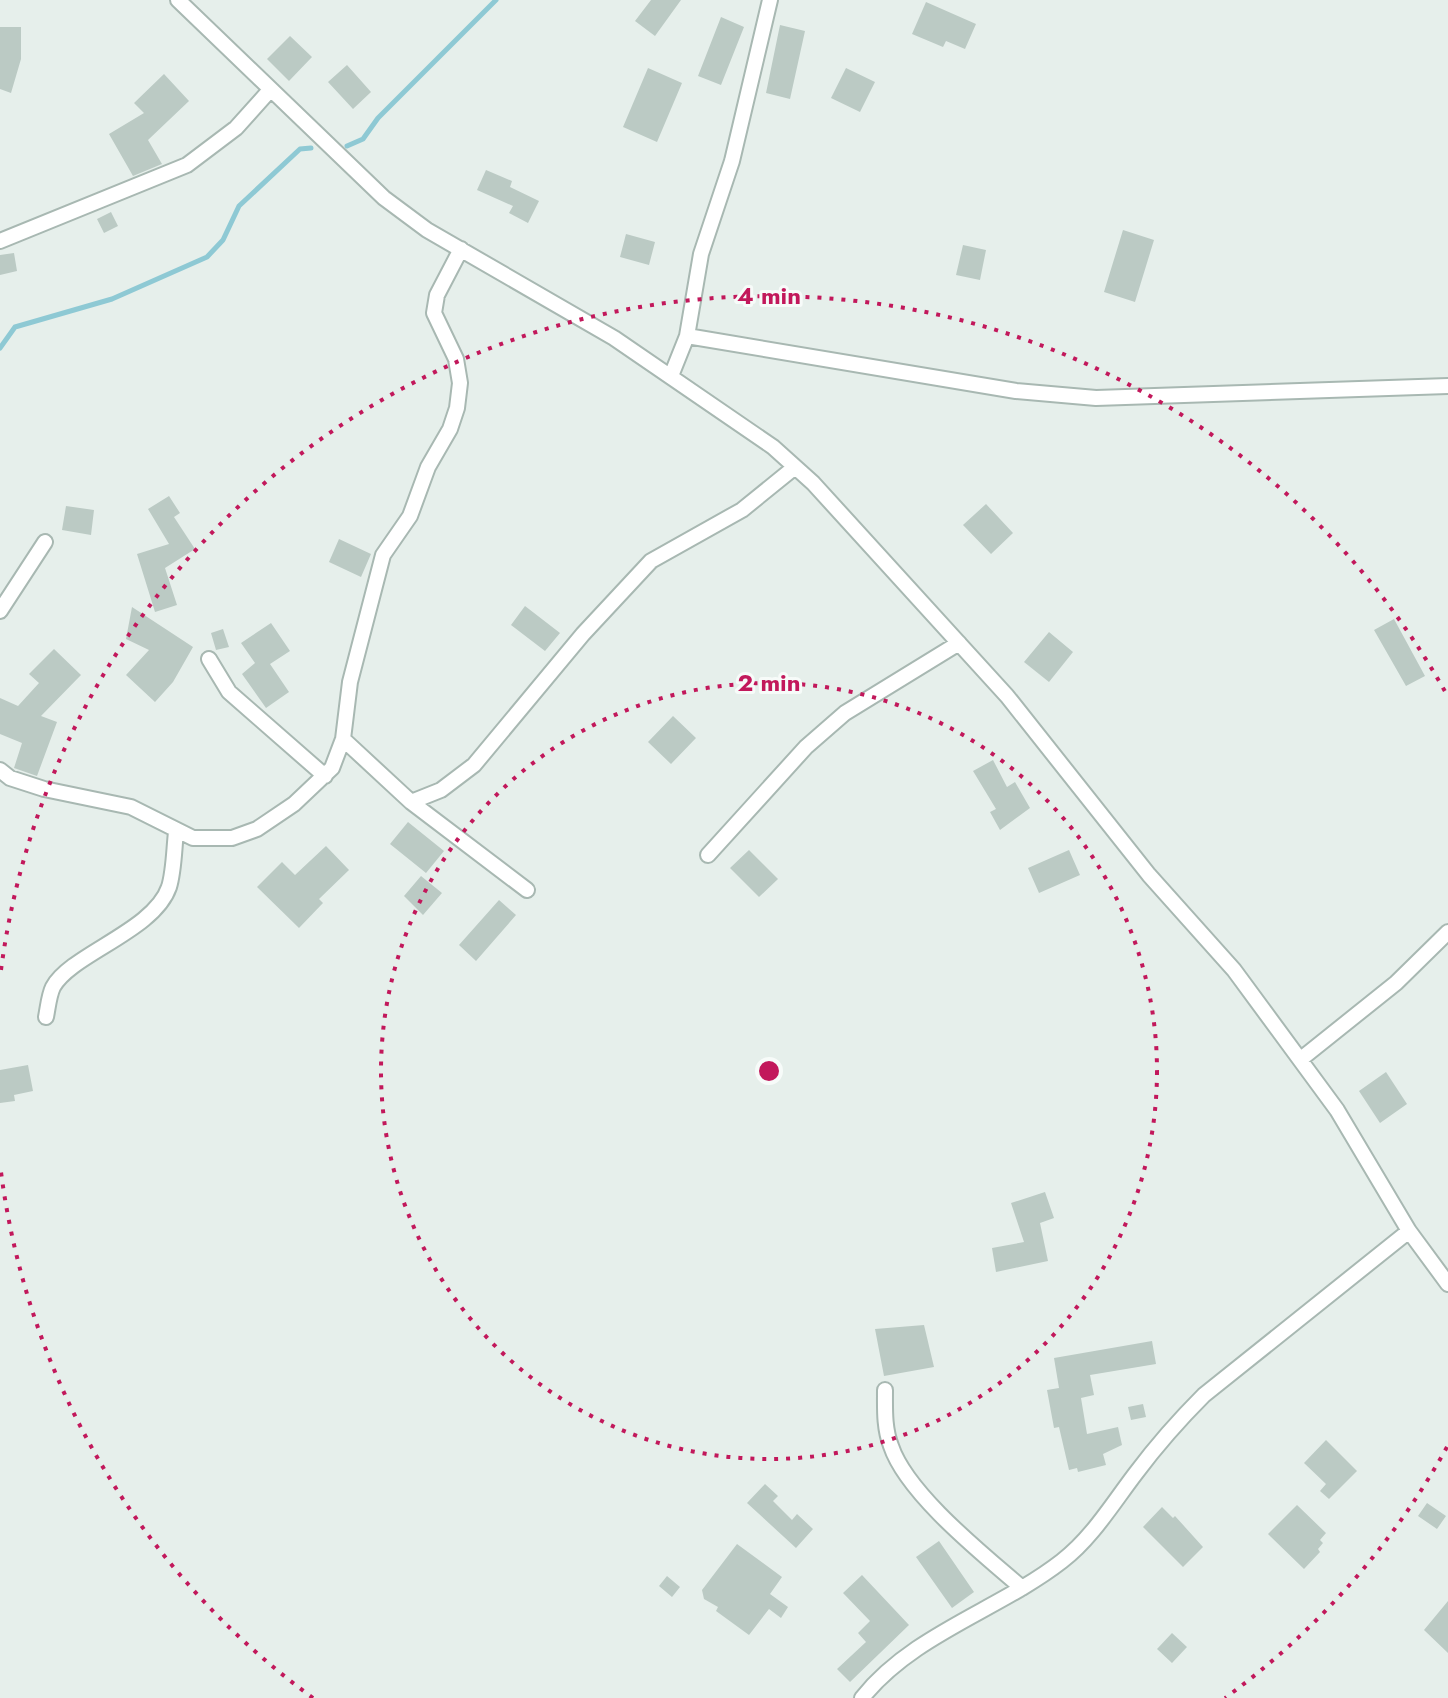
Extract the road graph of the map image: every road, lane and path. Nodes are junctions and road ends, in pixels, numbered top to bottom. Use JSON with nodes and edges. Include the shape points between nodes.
{"nodes":[{"id":1,"x":178,"y":0,"type":"edge"},
{"id":2,"x":770,"y":0,"type":"edge"},
{"id":3,"x":270,"y":90,"type":"junction"},
{"id":4,"x":0,"y":241,"type":"edge"},
{"id":5,"x":461,"y":249,"type":"junction"},
{"id":6,"x":687,"y":336,"type":"junction"},
{"id":7,"x":671,"y":376,"type":"junction"},
{"id":8,"x":1448,"y":386,"type":"edge"},
{"id":9,"x":795,"y":467,"type":"junction"},
{"id":10,"x":45,"y":542,"type":"dead end"},
{"id":11,"x":0,"y":611,"type":"edge"},
{"id":12,"x":959,"y":643,"type":"junction"},
{"id":13,"x":209,"y":659,"type":"dead end"},
{"id":14,"x":343,"y":739,"type":"junction"},
{"id":15,"x":0,"y":770,"type":"edge"},
{"id":16,"x":325,"y":776,"type":"junction"},
{"id":17,"x":411,"y":802,"type":"junction"},
{"id":18,"x":176,"y":832,"type":"junction"},
{"id":19,"x":708,"y":855,"type":"dead end"},
{"id":20,"x":527,"y":890,"type":"dead end"},
{"id":21,"x":1448,"y":932,"type":"edge"},
{"id":22,"x":46,"y":1017,"type":"dead end"},
{"id":23,"x":1301,"y":1059,"type":"junction"},
{"id":24,"x":1409,"y":1231,"type":"junction"},
{"id":25,"x":1448,"y":1284,"type":"edge"},
{"id":26,"x":885,"y":1390,"type":"dead end"},
{"id":27,"x":1022,"y":1588,"type":"junction"},
{"id":28,"x":862,"y":1698,"type":"edge"}],
"edges":[{"from":1,"to":3,"type":"street"},
{"from":2,"to":6,"type":"street","via":[[732,161],[701,254]]},
{"from":3,"to":4,"type":"street","via":[[236,128],[187,165]]},
{"from":3,"to":5,"type":"street","via":[[384,198]]},
{"from":5,"to":7,"type":"street"},
{"from":5,"to":14,"type":"street","via":[[437,295],[434,313],[456,359],[457,408],[410,516],[383,555],[350,682]]},
{"from":6,"to":7,"type":"street"},
{"from":6,"to":8,"type":"street","via":[[1016,391],[1096,398]]},
{"from":7,"to":9,"type":"street"},
{"from":9,"to":12,"type":"street"},
{"from":9,"to":17,"type":"street","via":[[742,510],[651,561],[474,765],[441,790]]},
{"from":10,"to":11,"type":"street"},
{"from":12,"to":19,"type":"street","via":[[845,713],[806,747]]},
{"from":12,"to":23,"type":"street","via":[[1234,970]]},
{"from":13,"to":16,"type":"street","via":[[229,692]]},
{"from":14,"to":16,"type":"street"},
{"from":14,"to":17,"type":"street"},
{"from":15,"to":18,"type":"street","via":[[44,789],[131,807]]},
{"from":16,"to":18,"type":"street","via":[[257,829],[232,838],[193,838]]},
{"from":17,"to":20,"type":"street"},
{"from":18,"to":22,"type":"street","via":[[168,888],[123,935],[63,974],[52,988]]},
{"from":21,"to":23,"type":"street","via":[[1396,983]]},
{"from":23,"to":24,"type":"street"},
{"from":24,"to":25,"type":"street"},
{"from":24,"to":27,"type":"street","via":[[1204,1395],[1174,1425],[1095,1529],[1064,1560]]},
{"from":26,"to":27,"type":"street","via":[[886,1425],[902,1468],[962,1534]]},
{"from":27,"to":28,"type":"street","via":[[940,1634],[877,1679]]}]}
